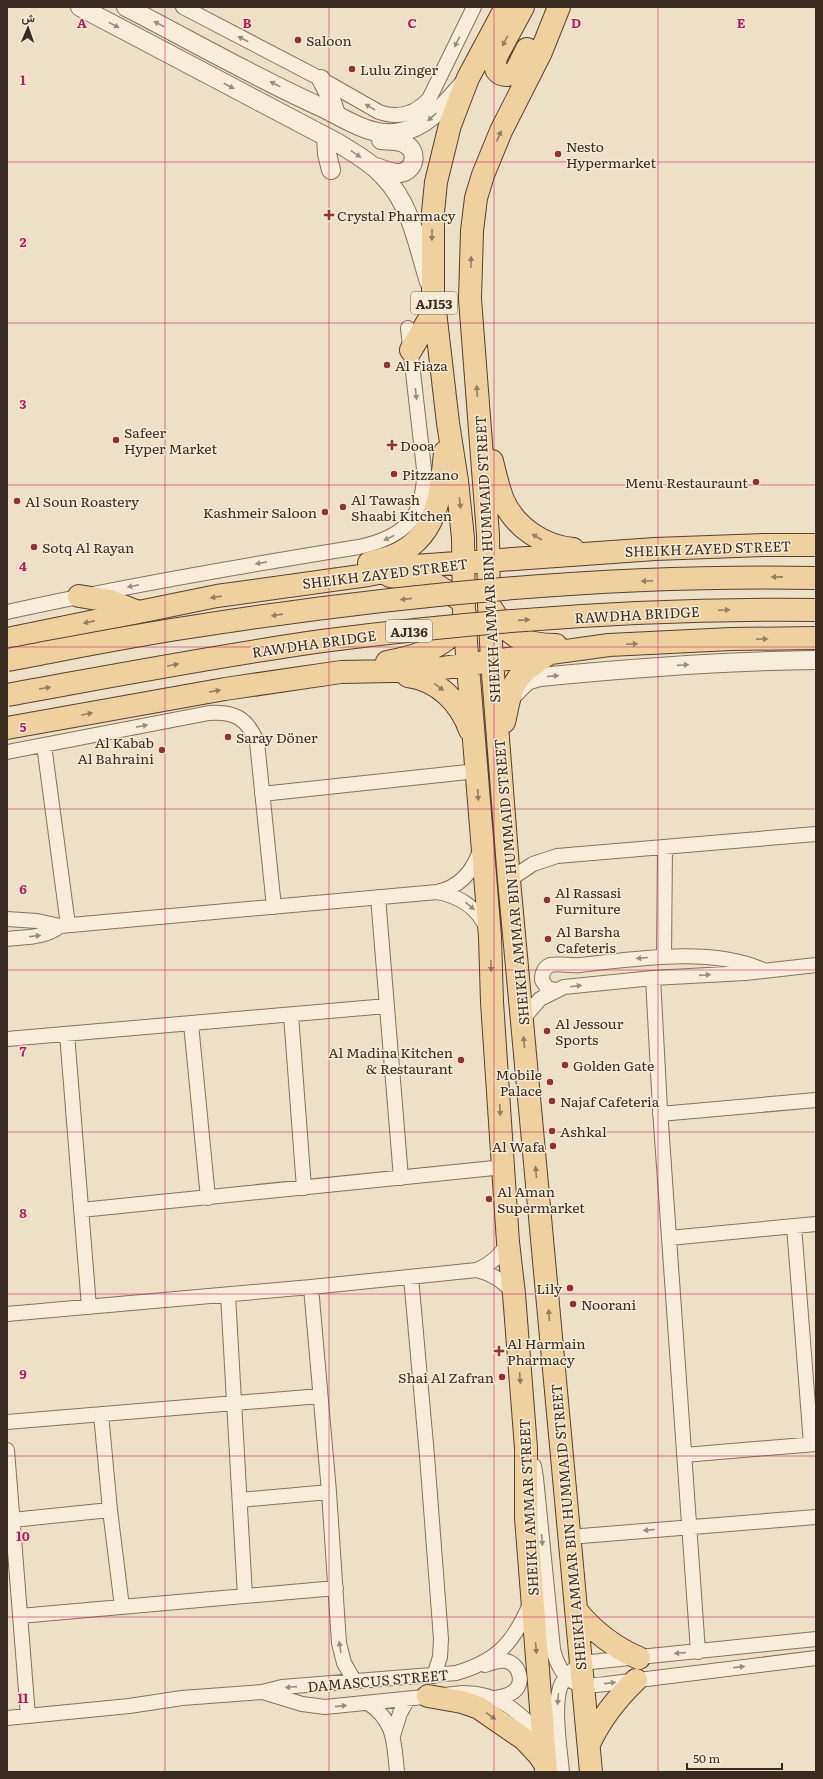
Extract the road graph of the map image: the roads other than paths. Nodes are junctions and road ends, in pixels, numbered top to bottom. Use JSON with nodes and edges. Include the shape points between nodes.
{"nodes":[{"id":1,"x":80,"y":7,"type":"edge"},
{"id":2,"x":126,"y":7,"type":"edge"},
{"id":3,"x":183,"y":7,"type":"edge"},
{"id":4,"x":506,"y":7,"type":"edge"},
{"id":5,"x":523,"y":7,"type":"edge"},
{"id":6,"x":556,"y":9,"type":"edge"},
{"id":7,"x":480,"y":12,"type":"edge"},
{"id":8,"x":468,"y":78,"type":"junction"},
{"id":9,"x":321,"y":79,"type":"junction"},
{"id":10,"x":302,"y":99,"type":"junction"},
{"id":11,"x":336,"y":114,"type":"junction"},
{"id":12,"x":326,"y":137,"type":"junction"},
{"id":13,"x":371,"y":165,"type":"junction"},
{"id":14,"x":331,"y":170,"type":"dead end"},
{"id":15,"x":434,"y":302,"type":"junction"},
{"id":16,"x":408,"y":328,"type":"dead end"},
{"id":17,"x":411,"y":350,"type":"junction"},
{"id":18,"x":448,"y":423,"type":"junction"},
{"id":19,"x":480,"y":430,"type":"junction"},
{"id":20,"x":816,"y":545,"type":"edge"},
{"id":21,"x":601,"y":552,"type":"junction"},
{"id":22,"x":554,"y":556,"type":"junction"},
{"id":23,"x":478,"y":569,"type":"junction"},
{"id":24,"x":510,"y":572,"type":"junction"},
{"id":25,"x":368,"y":575,"type":"junction"},
{"id":26,"x":816,"y":578,"type":"edge"},
{"id":27,"x":296,"y":584,"type":"junction"},
{"id":28,"x":436,"y":585,"type":"junction"},
{"id":29,"x":79,"y":596,"type":"junction"},
{"id":30,"x":476,"y":609,"type":"junction"},
{"id":31,"x":816,"y":610,"type":"edge"},
{"id":32,"x":7,"y":612,"type":"edge"},
{"id":33,"x":138,"y":612,"type":"junction"},
{"id":34,"x":816,"y":638,"type":"edge"},
{"id":35,"x":7,"y":639,"type":"edge"},
{"id":36,"x":440,"y":643,"type":"junction"},
{"id":37,"x":609,"y":645,"type":"junction"},
{"id":38,"x":551,"y":653,"type":"junction"},
{"id":39,"x":7,"y":660,"type":"edge"},
{"id":40,"x":816,"y":660,"type":"edge"},
{"id":41,"x":492,"y":661,"type":"junction"},
{"id":42,"x":468,"y":664,"type":"junction"},
{"id":43,"x":341,"y":672,"type":"junction"},
{"id":44,"x":290,"y":680,"type":"junction"},
{"id":45,"x":7,"y":695,"type":"edge"},
{"id":46,"x":506,"y":714,"type":"junction"},
{"id":47,"x":7,"y":728,"type":"edge"},
{"id":48,"x":499,"y":738,"type":"junction"},
{"id":49,"x":474,"y":742,"type":"junction"},
{"id":50,"x":44,"y":745,"type":"junction"},
{"id":51,"x":7,"y":752,"type":"edge"},
{"id":52,"x":477,"y":771,"type":"junction"},
{"id":53,"x":262,"y":794,"type":"junction"},
{"id":54,"x":816,"y":834,"type":"edge"},
{"id":55,"x":481,"y":841,"type":"junction"},
{"id":56,"x":665,"y":847,"type":"junction"},
{"id":57,"x":509,"y":880,"type":"junction"},
{"id":58,"x":437,"y":892,"type":"junction"},
{"id":59,"x":378,"y":897,"type":"junction"},
{"id":60,"x":274,"y":907,"type":"junction"},
{"id":61,"x":7,"y":919,"type":"edge"},
{"id":62,"x":64,"y":925,"type":"junction"},
{"id":63,"x":490,"y":937,"type":"junction"},
{"id":64,"x":7,"y":938,"type":"edge"},
{"id":65,"x":664,"y":956,"type":"junction"},
{"id":66,"x":816,"y":965,"type":"edge"},
{"id":67,"x":764,"y":970,"type":"junction"},
{"id":68,"x":653,"y":978,"type":"junction"},
{"id":69,"x":556,"y":990,"type":"junction"},
{"id":70,"x":386,"y":1006,"type":"junction"},
{"id":71,"x":291,"y":1015,"type":"junction"},
{"id":72,"x":522,"y":1020,"type":"junction"},
{"id":73,"x":191,"y":1024,"type":"junction"},
{"id":74,"x":67,"y":1034,"type":"junction"},
{"id":75,"x":7,"y":1039,"type":"edge"},
{"id":76,"x":816,"y":1100,"type":"edge"},
{"id":77,"x":660,"y":1114,"type":"junction"},
{"id":78,"x":504,"y":1167,"type":"junction"},
{"id":79,"x":401,"y":1178,"type":"junction"},
{"id":80,"x":304,"y":1188,"type":"junction"},
{"id":81,"x":208,"y":1198,"type":"junction"},
{"id":82,"x":81,"y":1210,"type":"junction"},
{"id":83,"x":816,"y":1224,"type":"edge"},
{"id":84,"x":794,"y":1226,"type":"junction"},
{"id":85,"x":668,"y":1238,"type":"junction"},
{"id":86,"x":508,"y":1242,"type":"junction"},
{"id":87,"x":477,"y":1270,"type":"junction"},
{"id":88,"x":411,"y":1277,"type":"junction"},
{"id":89,"x":311,"y":1287,"type":"junction"},
{"id":90,"x":514,"y":1294,"type":"junction"},
{"id":91,"x":228,"y":1295,"type":"junction"},
{"id":92,"x":89,"y":1307,"type":"junction"},
{"id":93,"x":7,"y":1314,"type":"edge"},
{"id":94,"x":320,"y":1396,"type":"junction"},
{"id":95,"x":235,"y":1403,"type":"junction"},
{"id":96,"x":101,"y":1414,"type":"junction"},
{"id":97,"x":7,"y":1422,"type":"edge"},
{"id":98,"x":813,"y":1444,"type":"edge"},
{"id":99,"x":526,"y":1448,"type":"junction"},
{"id":100,"x":7,"y":1450,"type":"edge"},
{"id":101,"x":684,"y":1454,"type":"junction"},
{"id":102,"x":329,"y":1492,"type":"junction"},
{"id":103,"x":240,"y":1500,"type":"junction"},
{"id":104,"x":110,"y":1510,"type":"junction"},
{"id":105,"x":816,"y":1517,"type":"edge"},
{"id":106,"x":12,"y":1520,"type":"junction"},
{"id":107,"x":688,"y":1526,"type":"junction"},
{"id":108,"x":569,"y":1537,"type":"junction"},
{"id":109,"x":336,"y":1588,"type":"junction"},
{"id":110,"x":245,"y":1596,"type":"junction"},
{"id":111,"x":532,"y":1599,"type":"junction"},
{"id":112,"x":122,"y":1607,"type":"junction"},
{"id":113,"x":576,"y":1610,"type":"junction"},
{"id":114,"x":20,"y":1616,"type":"junction"},
{"id":115,"x":816,"y":1639,"type":"edge"},
{"id":116,"x":698,"y":1652,"type":"junction"},
{"id":117,"x":639,"y":1658,"type":"junction"},
{"id":118,"x":816,"y":1658,"type":"edge"},
{"id":119,"x":476,"y":1667,"type":"junction"},
{"id":120,"x":577,"y":1675,"type":"junction"},
{"id":121,"x":636,"y":1680,"type":"junction"},
{"id":122,"x":355,"y":1682,"type":"junction"},
{"id":123,"x":423,"y":1690,"type":"junction"},
{"id":124,"x":262,"y":1692,"type":"junction"},
{"id":125,"x":495,"y":1698,"type":"junction"},
{"id":126,"x":368,"y":1703,"type":"junction"},
{"id":127,"x":28,"y":1716,"type":"junction"},
{"id":128,"x":7,"y":1718,"type":"edge"},
{"id":129,"x":393,"y":1736,"type":"junction"},
{"id":130,"x":543,"y":1737,"type":"junction"},
{"id":131,"x":589,"y":1744,"type":"junction"},
{"id":132,"x":551,"y":1770,"type":"edge"},
{"id":133,"x":397,"y":1772,"type":"edge"},
{"id":134,"x":591,"y":1772,"type":"edge"}],
"edges":[{"from":1,"to":12,"type":"street","one_way":true},
{"from":10,"to":2,"type":"street","one_way":true},
{"from":9,"to":3,"type":"street","one_way":true},
{"from":4,"to":7,"type":"main road","name":"SHEIKH AMMAR BIN HUMMAID STREET","number":"AJ153"},
{"from":5,"to":6,"type":"main road","one_way":true,"via":[[494,62],[496,70],[501,75],[509,76],[515,73]]},
{"from":19,"to":6,"type":"main road","name":"SHEIKH AMMAR BIN HUMMAID STREET","number":"AJ153","one_way":true,"via":[[470,299],[472,231],[476,198],[500,131],[541,52]]},
{"from":7,"to":8,"type":"main road","name":"SHEIKH AMMAR BIN HUMMAID STREET","number":"AJ153"},
{"from":7,"to":9,"type":"street","one_way":true,"via":[[429,99],[412,113],[390,116],[379,112]]},
{"from":8,"to":11,"type":"street","one_way":true,"via":[[426,121],[400,132],[372,131]]},
{"from":8,"to":15,"type":"main road","name":"SHEIKH AMMAR BIN HUMMAID STREET","number":"AJ153","one_way":true,"via":[[450,125],[436,182],[432,232]]},
{"from":9,"to":11,"type":"street"},
{"from":10,"to":11,"type":"street"},
{"from":10,"to":13,"type":"street","via":[[350,130],[370,138],[404,143],[413,153],[414,161],[406,172],[398,174]]},
{"from":12,"to":13,"type":"street","one_way":true},
{"from":12,"to":14,"type":"street"},
{"from":13,"to":15,"type":"street","via":[[385,177],[405,206]]},
{"from":15,"to":17,"type":"main road"},
{"from":15,"to":18,"type":"main road","name":"SHEIKH AMMAR BIN HUMMAID STREET","number":"AJ153"},
{"from":16,"to":17,"type":"street"},
{"from":17,"to":29,"type":"street","one_way":true,"via":[[424,487],[420,506],[410,522],[396,534],[359,547],[220,569]]},
{"from":18,"to":23,"type":"main road","name":"SHEIKH AMMAR BIN HUMMAID STREET","number":"AJ153","one_way":true,"via":[[463,538]]},
{"from":18,"to":27,"type":"main road","via":[[437,508],[423,533],[413,543],[390,557]]},
{"from":21,"to":19,"type":"main road","one_way":true,"via":[[567,549],[537,538],[524,528],[512,515],[504,500]]},
{"from":19,"to":23,"type":"main road","name":"SHEIKH AMMAR BIN HUMMAID STREET","number":"AJ153","via":[[488,535]]},
{"from":20,"to":21,"type":"main road","name":"SHEIKH ZAYED STREET","via":[[711,546]]},
{"from":21,"to":22,"type":"main road","name":"SHEIKH ZAYED STREET"},
{"from":22,"to":23,"type":"main road","name":"SHEIKH ZAYED STREET"},
{"from":22,"to":24,"type":"main road","via":[[533,568]]},
{"from":23,"to":24,"type":"main road"},
{"from":23,"to":25,"type":"main road","name":"SHEIKH ZAYED STREET","via":[[414,566]]},
{"from":23,"to":30,"type":"main road","name":"SHEIKH AMMAR BIN HUMMAID STREET"},
{"from":23,"to":30,"type":"main road","name":"SHEIKH AMMAR BIN HUMMAID STREET"},
{"from":24,"to":30,"type":"main road","via":[[500,577]]},
{"from":25,"to":27,"type":"main road","name":"SHEIKH ZAYED STREET"},
{"from":25,"to":28,"type":"main road","via":[[402,577]]},
{"from":26,"to":39,"type":"main road","number":"AJ136","one_way":true,"bridge":true,"via":[[609,582],[431,596],[184,628]]},
{"from":27,"to":33,"type":"main road","name":"SHEIKH ZAYED STREET","one_way":true},
{"from":28,"to":30,"type":"main road"},
{"from":28,"to":36,"type":"main road","via":[[444,595],[449,610],[448,625]]},
{"from":29,"to":32,"type":"street"},
{"from":29,"to":33,"type":"main road","via":[[110,601]]},
{"from":30,"to":36,"type":"main road","via":[[453,634]]},
{"from":30,"to":37,"type":"main road","via":[[511,635],[535,643]]},
{"from":30,"to":41,"type":"main road","name":"SHEIKH AMMAR BIN HUMMAID STREET","via":[[491,638]]},
{"from":30,"to":42,"type":"main road","name":"SHEIKH AMMAR BIN HUMMAID STREET"},
{"from":45,"to":31,"type":"main road","name":"RAWDHA BRIDGE","number":"AJ136","one_way":true,"bridge":true,"via":[[201,660],[437,628],[613,614]]},
{"from":33,"to":35,"type":"main road","name":"SHEIKH ZAYED STREET","one_way":true},
{"from":37,"to":34,"type":"main road","one_way":true},
{"from":36,"to":43,"type":"main road","via":[[403,659]]},
{"from":37,"to":38,"type":"main road"},
{"from":38,"to":41,"type":"main road"},
{"from":38,"to":46,"type":"main road","via":[[520,675],[511,691]]},
{"from":46,"to":40,"type":"street","one_way":true,"via":[[516,691],[528,681],[540,677],[759,660]]},
{"from":41,"to":42,"type":"main road"},
{"from":41,"to":48,"type":"main road","name":"SHEIKH AMMAR BIN HUMMAID STREET"},
{"from":42,"to":43,"type":"main road","via":[[417,670]]},
{"from":42,"to":49,"type":"main road","name":"SHEIKH AMMAR BIN HUMMAID STREET"},
{"from":43,"to":44,"type":"main road"},
{"from":47,"to":44,"type":"main road","one_way":true},
{"from":44,"to":49,"type":"main road","one_way":true,"via":[[407,676],[426,680],[443,691],[461,711]]},
{"from":46,"to":48,"type":"main road"},
{"from":48,"to":57,"type":"main road","name":"SHEIKH AMMAR BIN HUMMAID STREET"},
{"from":49,"to":52,"type":"main road","name":"SHEIKH AMMAR BIN HUMMAID STREET"},
{"from":50,"to":51,"type":"street"},
{"from":50,"to":53,"type":"street","one_way":true,"via":[[221,712],[233,714],[252,730],[256,742]]},
{"from":50,"to":62,"type":"street"},
{"from":52,"to":53,"type":"street"},
{"from":52,"to":55,"type":"main road","name":"SHEIKH AMMAR BIN HUMMAID STREET","one_way":true},
{"from":53,"to":60,"type":"street"},
{"from":54,"to":56,"type":"street"},
{"from":55,"to":58,"type":"street","via":[[477,859],[469,874],[457,884]]},
{"from":55,"to":63,"type":"main road","name":"SHEIKH AMMAR BIN HUMMAID STREET"},
{"from":56,"to":57,"type":"street","via":[[557,856],[533,864]]},
{"from":56,"to":65,"type":"street"},
{"from":57,"to":72,"type":"main road","name":"SHEIKH AMMAR BIN HUMMAID STREET"},
{"from":58,"to":59,"type":"street"},
{"from":58,"to":63,"type":"street","one_way":true,"via":[[466,903],[481,918]]},
{"from":59,"to":60,"type":"street"},
{"from":59,"to":70,"type":"street"},
{"from":60,"to":62,"type":"street"},
{"from":61,"to":62,"type":"street"},
{"from":64,"to":62,"type":"street","one_way":true,"via":[[41,935]]},
{"from":63,"to":78,"type":"main road","name":"SHEIKH AMMAR BIN HUMMAID STREET","one_way":true},
{"from":65,"to":67,"type":"street","via":[[712,958]]},
{"from":65,"to":69,"type":"street","one_way":true,"via":[[577,965],[550,965],[543,971],[542,980],[547,988]]},
{"from":66,"to":67,"type":"street"},
{"from":68,"to":67,"type":"street","one_way":true},
{"from":69,"to":68,"type":"street","one_way":true,"via":[[575,985]]},
{"from":68,"to":77,"type":"street"},
{"from":69,"to":72,"type":"street","via":[[540,999]]},
{"from":70,"to":71,"type":"street"},
{"from":70,"to":79,"type":"street"},
{"from":71,"to":73,"type":"street"},
{"from":71,"to":80,"type":"street"},
{"from":108,"to":72,"type":"main road","name":"SHEIKH AMMAR BIN HUMMAID STREET","one_way":true},
{"from":73,"to":74,"type":"street"},
{"from":73,"to":81,"type":"street"},
{"from":74,"to":75,"type":"street"},
{"from":74,"to":82,"type":"street"},
{"from":76,"to":77,"type":"street"},
{"from":77,"to":85,"type":"street"},
{"from":78,"to":79,"type":"street"},
{"from":78,"to":86,"type":"main road","name":"SHEIKH AMMAR BIN HUMMAID STREET"},
{"from":79,"to":80,"type":"street"},
{"from":80,"to":81,"type":"street"},
{"from":81,"to":82,"type":"street"},
{"from":82,"to":92,"type":"street"},
{"from":83,"to":84,"type":"street"},
{"from":84,"to":85,"type":"street"},
{"from":84,"to":98,"type":"street"},
{"from":85,"to":101,"type":"street"},
{"from":86,"to":87,"type":"street","via":[[499,1256]]},
{"from":86,"to":90,"type":"main road","name":"SHEIKH AMMAR STREET"},
{"from":87,"to":88,"type":"street"},
{"from":87,"to":90,"type":"street","via":[[501,1280]]},
{"from":88,"to":89,"type":"street"},
{"from":88,"to":123,"type":"street","via":[[441,1639],[440,1658]]},
{"from":89,"to":91,"type":"street"},
{"from":89,"to":94,"type":"street"},
{"from":90,"to":99,"type":"main road","name":"SHEIKH AMMAR STREET","one_way":true},
{"from":91,"to":92,"type":"street"},
{"from":91,"to":95,"type":"street"},
{"from":92,"to":93,"type":"street"},
{"from":94,"to":95,"type":"street"},
{"from":94,"to":102,"type":"street"},
{"from":95,"to":96,"type":"street"},
{"from":95,"to":103,"type":"street"},
{"from":96,"to":97,"type":"street"},
{"from":96,"to":104,"type":"street"},
{"from":98,"to":101,"type":"street"},
{"from":99,"to":111,"type":"main road","name":"SHEIKH AMMAR STREET","via":[[526,1518]]},
{"from":99,"to":120,"type":"street","one_way":true,"via":[[536,1478],[553,1649],[559,1665]]},
{"from":100,"to":106,"type":"street"},
{"from":101,"to":107,"type":"street"},
{"from":102,"to":103,"type":"street"},
{"from":102,"to":109,"type":"street"},
{"from":103,"to":110,"type":"street"},
{"from":104,"to":106,"type":"street"},
{"from":104,"to":112,"type":"street"},
{"from":105,"to":107,"type":"street"},
{"from":106,"to":114,"type":"street"},
{"from":107,"to":108,"type":"street","one_way":true},
{"from":107,"to":116,"type":"street"},
{"from":108,"to":113,"type":"main road","name":"SHEIKH AMMAR BIN HUMMAID STREET"},
{"from":109,"to":110,"type":"street"},
{"from":122,"to":109,"type":"street","one_way":true,"via":[[341,1653]]},
{"from":110,"to":112,"type":"street"},
{"from":111,"to":119,"type":"street","name":"DAMASCUS STREET","via":[[508,1642]]},
{"from":111,"to":130,"type":"main road","name":"SHEIKH AMMAR STREET","one_way":true},
{"from":112,"to":114,"type":"street"},
{"from":113,"to":117,"type":"main road","via":[[597,1634],[610,1644]]},
{"from":113,"to":120,"type":"main road","name":"SHEIKH AMMAR BIN HUMMAID STREET"},
{"from":114,"to":127,"type":"street"},
{"from":115,"to":116,"type":"street"},
{"from":116,"to":117,"type":"street","one_way":true},
{"from":117,"to":120,"type":"street","via":[[605,1660]]},
{"from":121,"to":118,"type":"street","one_way":true},
{"from":119,"to":123,"type":"street","name":"DAMASCUS STREET","via":[[456,1673]]},
{"from":119,"to":125,"type":"street","via":[[505,1661],[513,1664],[518,1670],[519,1686],[514,1692]]},
{"from":120,"to":121,"type":"street","one_way":true},
{"from":120,"to":131,"type":"main road","name":"SHEIKH AMMAR BIN HUMMAID STREET"},
{"from":120,"to":132,"type":"street","one_way":true,"via":[[562,1682],[557,1695]]},
{"from":121,"to":131,"type":"main road","via":[[608,1711]]},
{"from":122,"to":123,"type":"street","name":"DAMASCUS STREET"},
{"from":122,"to":124,"type":"street","name":"DAMASCUS STREET","one_way":true,"via":[[282,1687]]},
{"from":123,"to":125,"type":"street","name":"DAMASCUS STREET","via":[[469,1693]]},
{"from":123,"to":126,"type":"street","name":"DAMASCUS STREET"},
{"from":123,"to":129,"type":"street","via":[[398,1716]]},
{"from":123,"to":132,"type":"main road","one_way":true,"via":[[479,1708],[524,1739]]},
{"from":124,"to":126,"type":"street","name":"DAMASCUS STREET","one_way":true,"via":[[314,1706]]},
{"from":124,"to":127,"type":"street","name":"DAMASCUS STREET","via":[[182,1698]]},
{"from":125,"to":130,"type":"street","name":"DAMASCUS STREET","via":[[517,1712]]},
{"from":126,"to":129,"type":"street","via":[[386,1720]]},
{"from":127,"to":128,"type":"street","name":"DAMASCUS STREET"},
{"from":129,"to":133,"type":"street"},
{"from":130,"to":132,"type":"main road","name":"SHEIKH AMMAR STREET"},
{"from":131,"to":134,"type":"main road","name":"SHEIKH AMMAR BIN HUMMAID STREET"}]}
